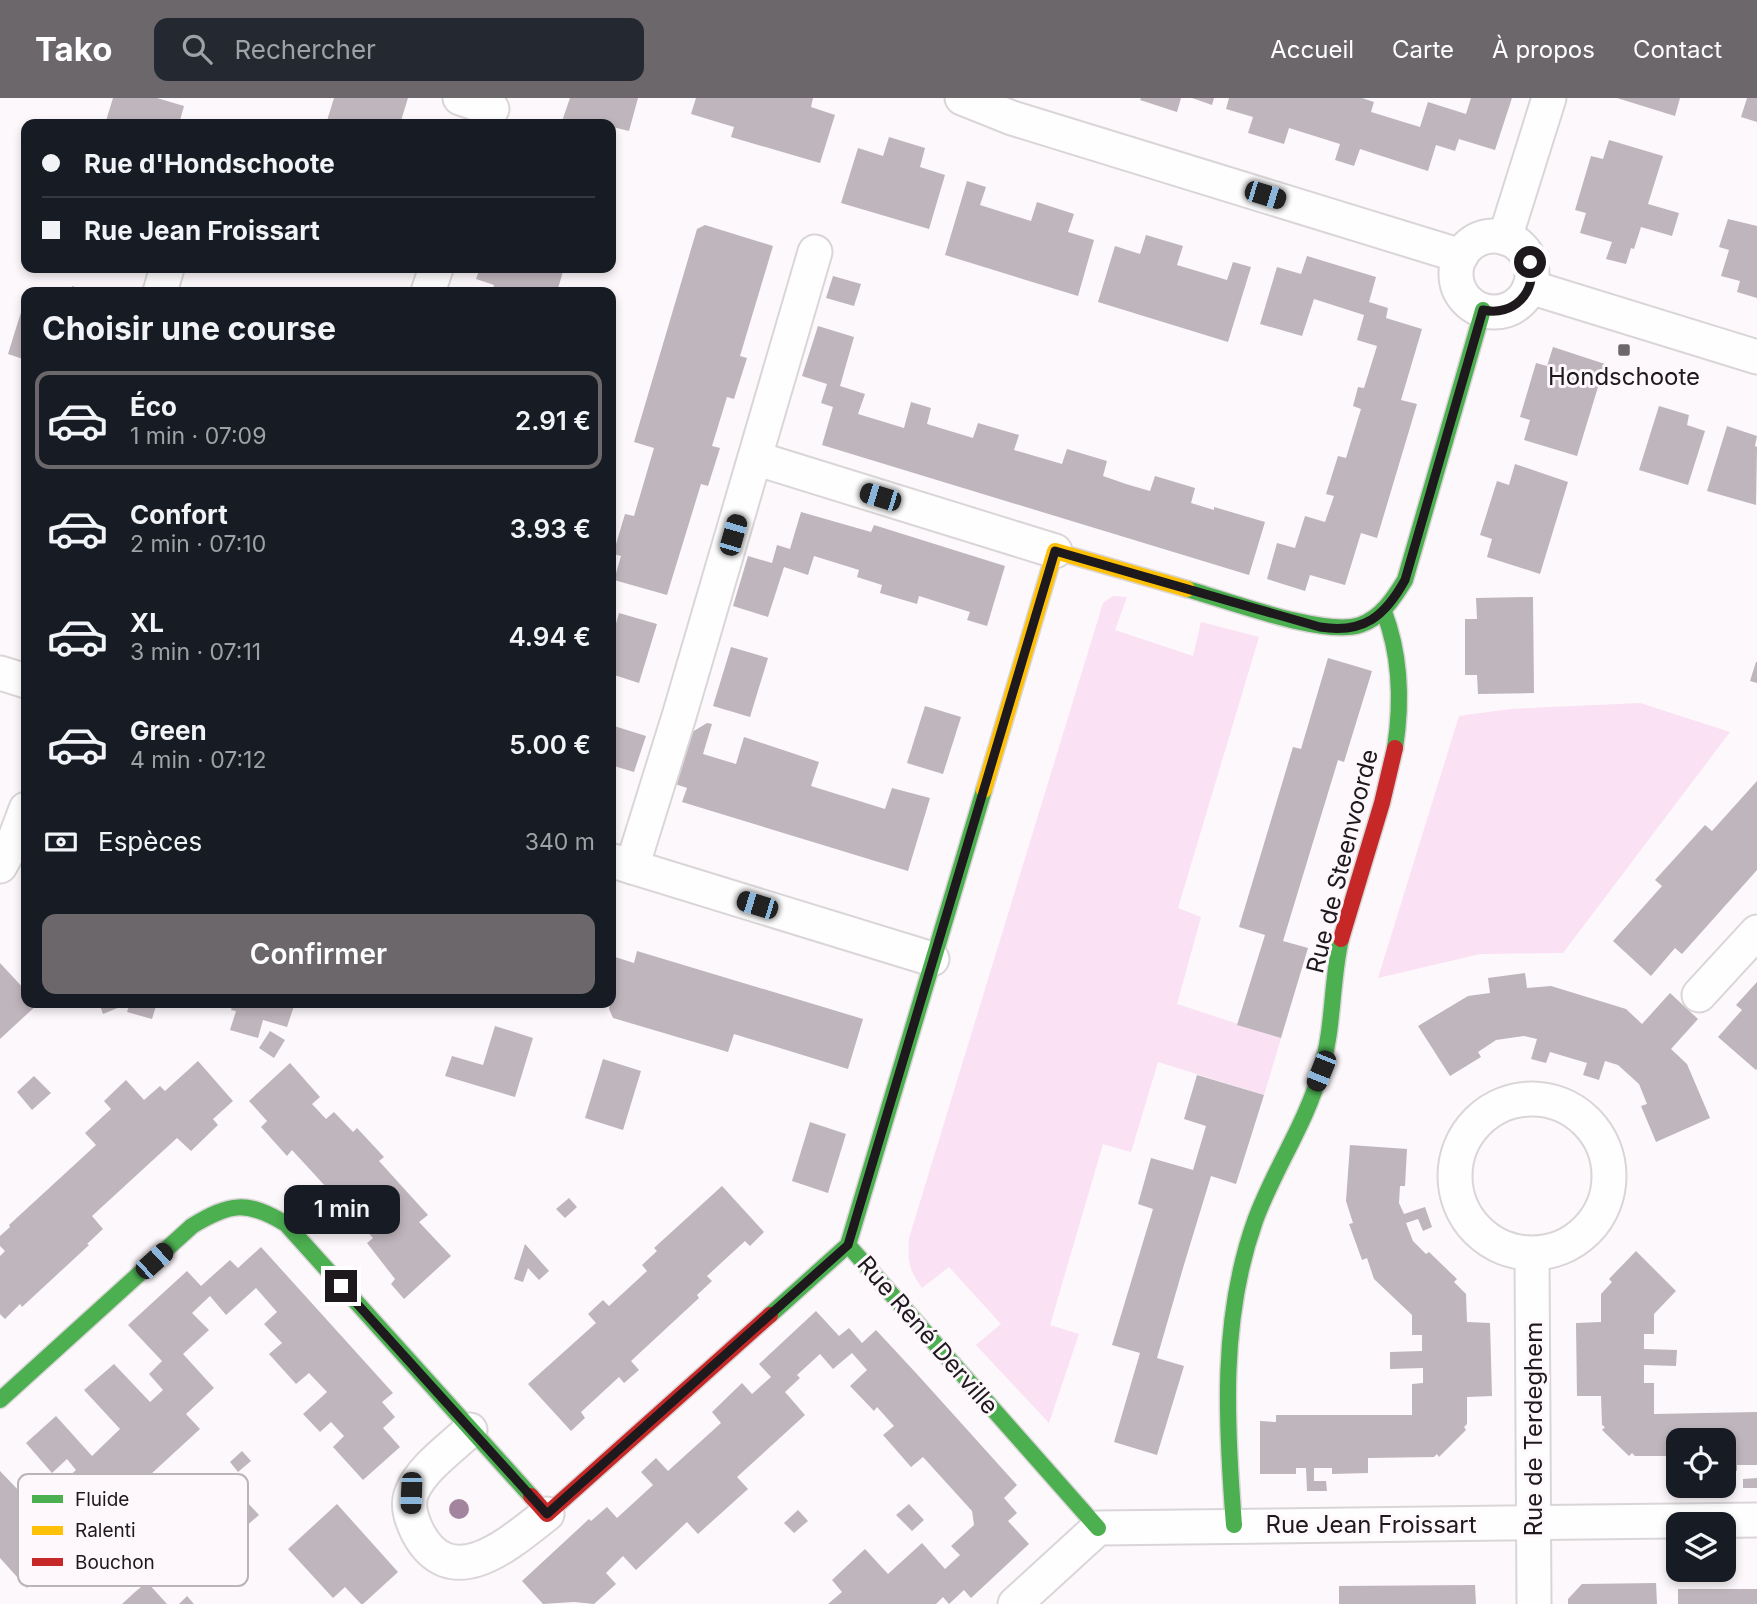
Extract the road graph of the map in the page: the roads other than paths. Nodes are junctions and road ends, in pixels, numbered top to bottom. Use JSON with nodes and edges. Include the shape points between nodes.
{"nodes":[{"id":1,"x":460,"y":98,"type":"edge"},
{"id":2,"x":962,"y":98,"type":"edge"},
{"id":3,"x":1549,"y":98,"type":"edge"},
{"id":4,"x":493,"y":110,"type":"edge"},
{"id":5,"x":1505,"y":238,"type":"junction"},
{"id":6,"x":815,"y":252,"type":"dead end"},
{"id":7,"x":1461,"y":256,"type":"junction"},
{"id":8,"x":1530,"y":287,"type":"junction"},
{"id":9,"x":1483,"y":310,"type":"junction"},
{"id":10,"x":1757,"y":357,"type":"edge"},
{"id":11,"x":755,"y":458,"type":"junction"},
{"id":12,"x":1055,"y":551,"type":"junction"},
{"id":13,"x":1384,"y":612,"type":"junction"},
{"id":14,"x":0,"y":673,"type":"edge"},
{"id":15,"x":21,"y":679,"type":"edge"},
{"id":16,"x":21,"y":822,"type":"edge"},
{"id":17,"x":622,"y":864,"type":"edge"},
{"id":18,"x":0,"y":866,"type":"edge"},
{"id":19,"x":1757,"y":932,"type":"edge"},
{"id":20,"x":933,"y":959,"type":"junction"},
{"id":21,"x":1699,"y":995,"type":"dead end"},
{"id":22,"x":848,"y":1245,"type":"junction"},
{"id":23,"x":1532,"y":1254,"type":"junction"},
{"id":24,"x":0,"y":1400,"type":"edge"},
{"id":25,"x":470,"y":1430,"type":"junction"},
{"id":26,"x":547,"y":1514,"type":"junction"},
{"id":27,"x":1757,"y":1520,"type":"edge"},
{"id":28,"x":1533,"y":1522,"type":"junction"},
{"id":29,"x":1234,"y":1525,"type":"junction"},
{"id":30,"x":1098,"y":1528,"type":"junction"},
{"id":31,"x":1015,"y":1604,"type":"edge"},
{"id":32,"x":1534,"y":1604,"type":"edge"}],
"edges":[{"from":1,"to":4,"type":"street"},
{"from":2,"to":7,"type":"street"},
{"from":3,"to":5,"type":"street"},
{"from":5,"to":7,"type":"street","via":[[1478,239]]},
{"from":5,"to":8,"type":"street","via":[[1527,256]]},
{"from":6,"to":11,"type":"street"},
{"from":7,"to":9,"type":"street","via":[[1456,273],[1460,291]]},
{"from":8,"to":9,"type":"street","via":[[1519,303],[1508,309]]},
{"from":8,"to":10,"type":"street"},
{"from":9,"to":13,"type":"street","via":[[1405,580]]},
{"from":11,"to":12,"type":"street"},
{"from":11,"to":17,"type":"street","via":[[680,713]]},
{"from":12,"to":13,"type":"street","via":[[1320,627],[1351,626]]},
{"from":12,"to":20,"type":"street","name":"Rue René Derville"},
{"from":13,"to":29,"type":"street","name":"Rue de Steenvoorde","via":[[1398,669],[1393,759],[1336,962],[1321,1071],[1252,1228],[1233,1307],[1227,1356],[1227,1446]]},
{"from":14,"to":15,"type":"street"},
{"from":16,"to":18,"type":"street"},
{"from":17,"to":20,"type":"street"},
{"from":19,"to":21,"type":"street"},
{"from":20,"to":22,"type":"street","name":"Rue René Derville"},
{"from":22,"to":26,"type":"street"},
{"from":22,"to":30,"type":"street","name":"Rue René Derville"},
{"from":23,"to":23,"type":"street","via":[[1556,1250],[1587,1230],[1607,1199],[1611,1174],[1606,1150],[1594,1128],[1576,1111],[1552,1100],[1526,1098],[1500,1104],[1478,1119],[1463,1140],[1455,1165],[1456,1192],[1466,1216],[1483,1236],[1506,1249]]},
{"from":23,"to":28,"type":"street","name":"Rue de Terdeghem"},
{"from":24,"to":25,"type":"street","via":[[192,1226],[220,1209],[246,1206],[286,1224]]},
{"from":25,"to":26,"type":"street"},
{"from":25,"to":26,"type":"street","via":[[411,1493],[410,1518],[423,1542],[442,1560],[466,1563],[504,1547]]},
{"from":27,"to":28,"type":"street","name":"Rue Jean Froissart"},
{"from":28,"to":29,"type":"street","name":"Rue Jean Froissart"},
{"from":28,"to":32,"type":"street","name":"Rue de Terdeghem"},
{"from":29,"to":30,"type":"street","name":"Rue Jean Froissart"},
{"from":30,"to":31,"type":"street"}]}
